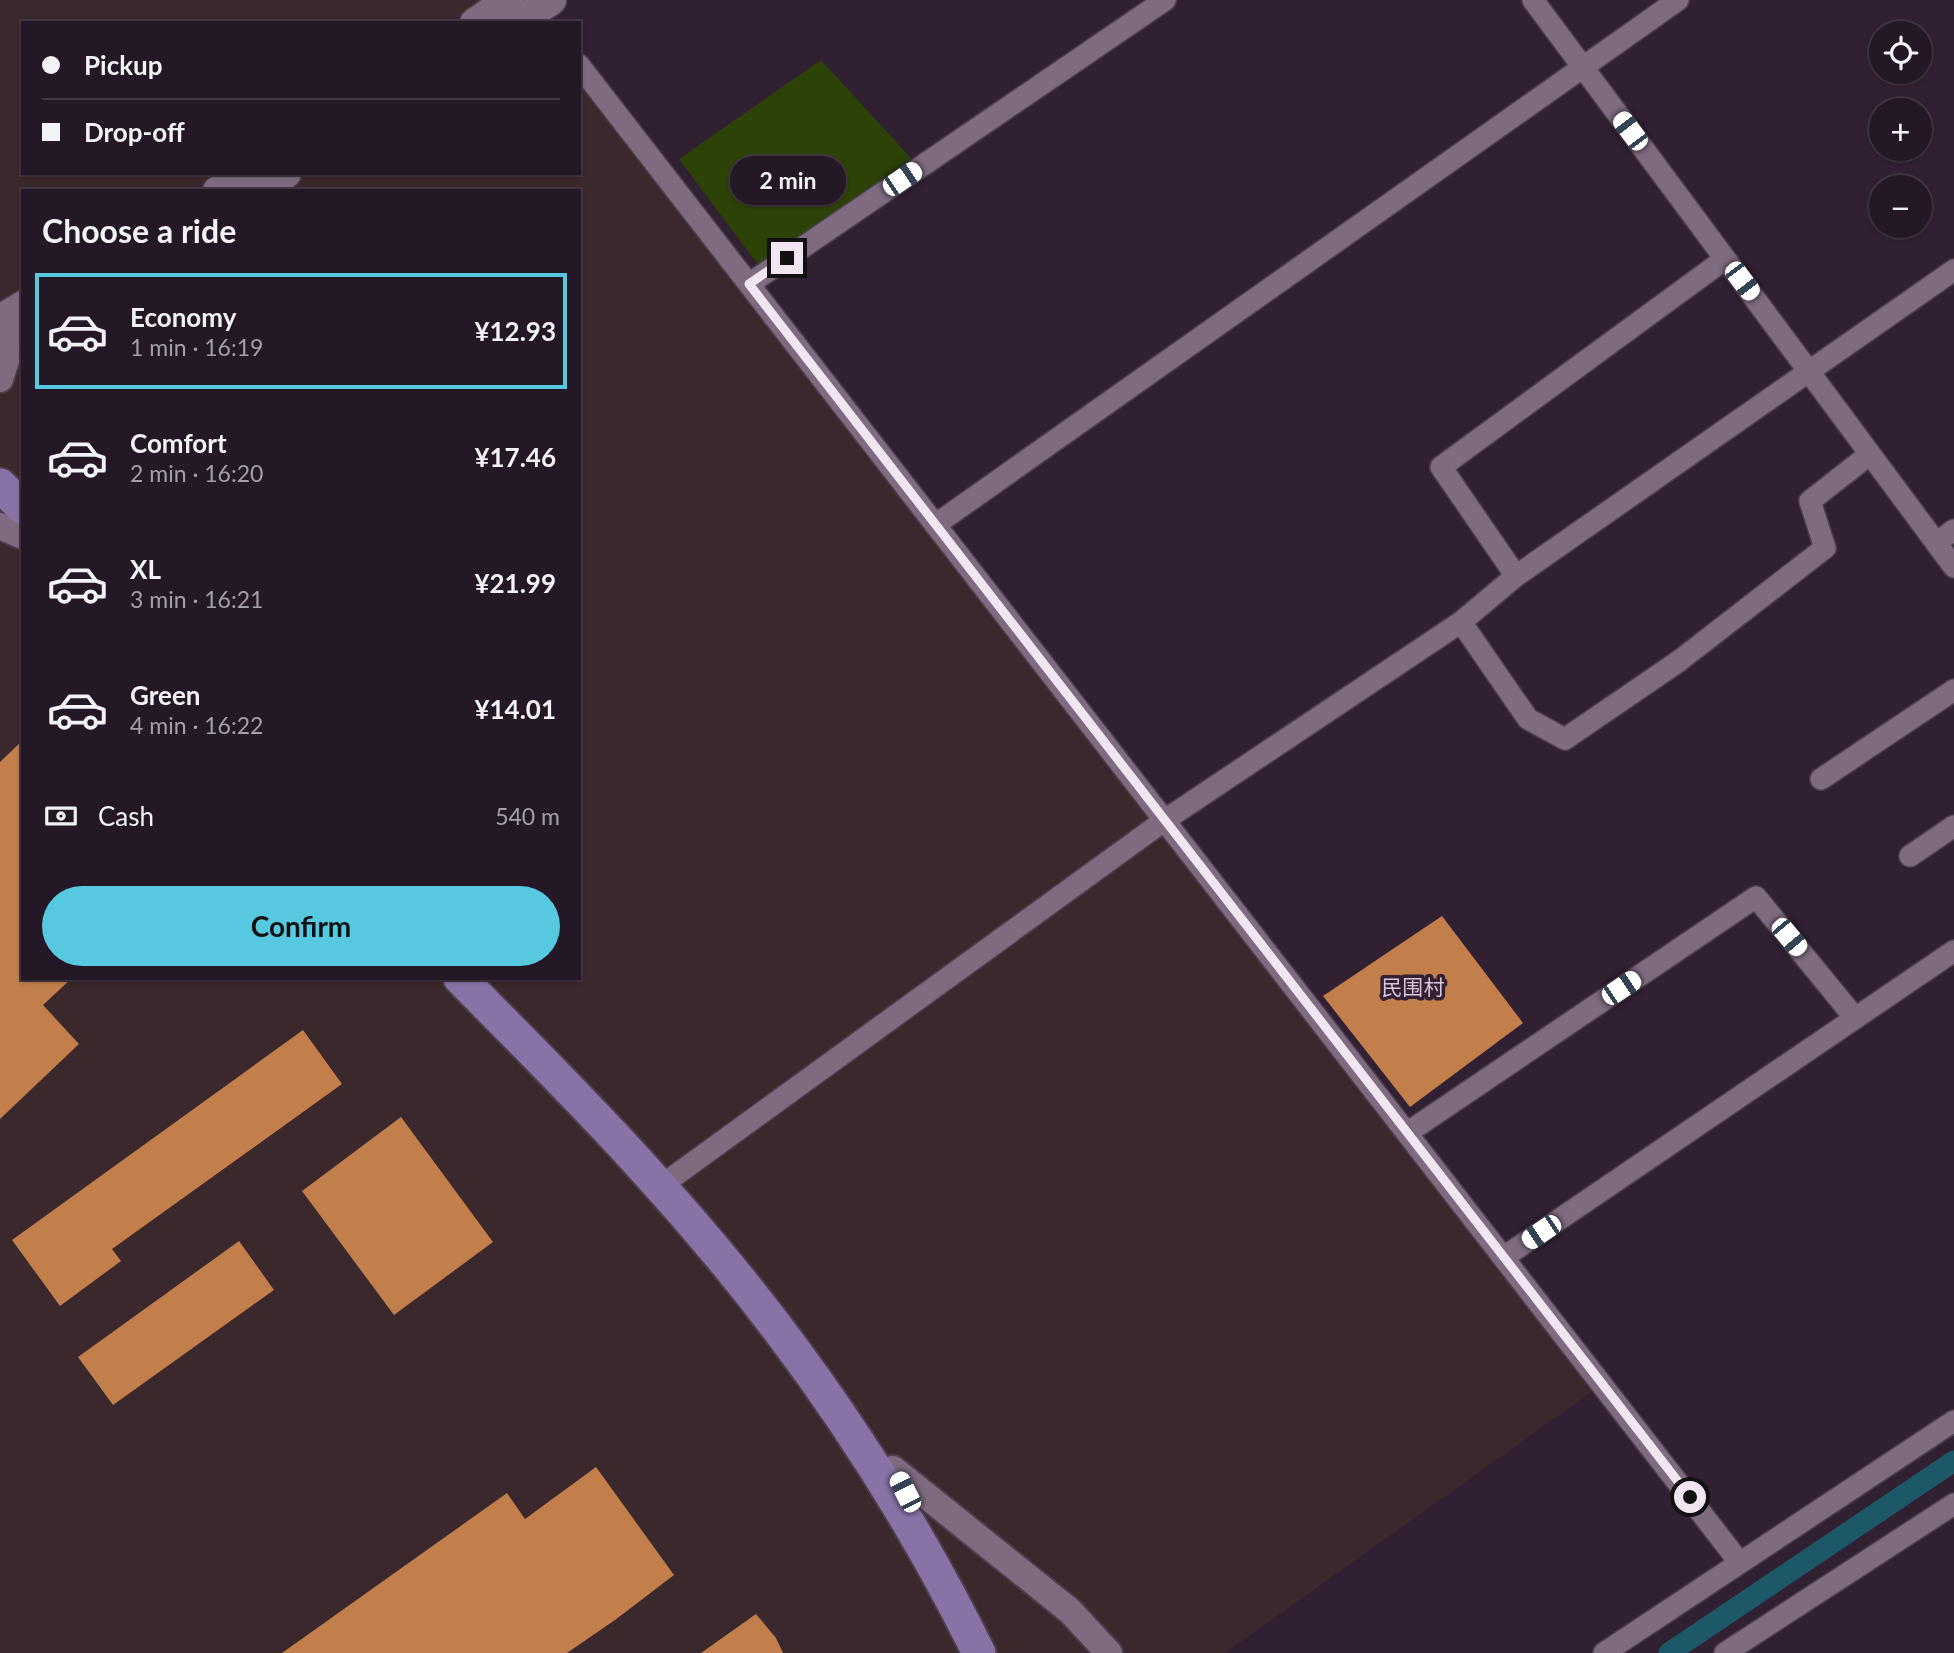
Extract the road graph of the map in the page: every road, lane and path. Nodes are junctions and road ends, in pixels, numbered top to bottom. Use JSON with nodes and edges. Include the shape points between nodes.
{"nodes":[{"id":1,"x":508,"y":0,"type":"edge"},
{"id":2,"x":1166,"y":0,"type":"edge"},
{"id":3,"x":1533,"y":0,"type":"edge"},
{"id":4,"x":1678,"y":0,"type":"edge"},
{"id":5,"x":478,"y":21,"type":"edge"},
{"id":6,"x":1583,"y":67,"type":"junction"},
{"id":7,"x":581,"y":68,"type":"edge"},
{"id":8,"x":244,"y":175,"type":"edge"},
{"id":9,"x":283,"y":175,"type":"edge"},
{"id":10,"x":221,"y":189,"type":"edge"},
{"id":11,"x":260,"y":189,"type":"edge"},
{"id":12,"x":1725,"y":259,"type":"junction"},
{"id":13,"x":1954,"y":270,"type":"edge"},
{"id":14,"x":749,"y":284,"type":"junction"},
{"id":15,"x":13,"y":327,"type":"edge"},
{"id":16,"x":1808,"y":371,"type":"junction"},
{"id":17,"x":0,"y":379,"type":"edge"},
{"id":18,"x":1870,"y":454,"type":"junction"},
{"id":19,"x":5,"y":494,"type":"edge"},
{"id":20,"x":935,"y":524,"type":"junction"},
{"id":21,"x":0,"y":526,"type":"edge"},
{"id":22,"x":21,"y":530,"type":"edge"},
{"id":23,"x":1954,"y":530,"type":"edge"},
{"id":24,"x":21,"y":533,"type":"edge"},
{"id":25,"x":1936,"y":543,"type":"junction"},
{"id":26,"x":1954,"y":567,"type":"edge"},
{"id":27,"x":1516,"y":576,"type":"junction"},
{"id":28,"x":1461,"y":622,"type":"junction"},
{"id":29,"x":1954,"y":690,"type":"edge"},
{"id":30,"x":1822,"y":779,"type":"dead end"},
{"id":31,"x":1165,"y":820,"type":"junction"},
{"id":32,"x":1954,"y":826,"type":"edge"},
{"id":33,"x":1910,"y":856,"type":"dead end"},
{"id":34,"x":1954,"y":951,"type":"edge"},
{"id":35,"x":462,"y":980,"type":"edge"},
{"id":36,"x":485,"y":980,"type":"edge"},
{"id":37,"x":1855,"y":1018,"type":"junction"},
{"id":38,"x":1407,"y":1133,"type":"junction"},
{"id":39,"x":673,"y":1177,"type":"junction"},
{"id":40,"x":1504,"y":1257,"type":"junction"},
{"id":41,"x":1954,"y":1421,"type":"edge"},
{"id":42,"x":893,"y":1469,"type":"junction"},
{"id":43,"x":1954,"y":1504,"type":"edge"},
{"id":44,"x":1740,"y":1563,"type":"junction"},
{"id":45,"x":979,"y":1653,"type":"edge"},
{"id":46,"x":988,"y":1653,"type":"edge"},
{"id":47,"x":1109,"y":1653,"type":"edge"},
{"id":48,"x":1604,"y":1653,"type":"edge"},
{"id":49,"x":1725,"y":1653,"type":"edge"}],
"edges":[{"from":1,"to":5,"type":"main road"},
{"from":2,"to":14,"type":"street"},
{"from":3,"to":6,"type":"street"},
{"from":4,"to":6,"type":"street"},
{"from":6,"to":12,"type":"street"},
{"from":6,"to":20,"type":"street"},
{"from":7,"to":14,"type":"street"},
{"from":8,"to":10,"type":"main road"},
{"from":9,"to":11,"type":"main road"},
{"from":12,"to":16,"type":"street"},
{"from":12,"to":27,"type":"street","via":[[1441,467]]},
{"from":13,"to":16,"type":"street"},
{"from":14,"to":20,"type":"street"},
{"from":15,"to":17,"type":"street"},
{"from":16,"to":18,"type":"street"},
{"from":16,"to":27,"type":"street"},
{"from":18,"to":25,"type":"street"},
{"from":18,"to":28,"type":"street","via":[[1811,500],[1825,548],[1679,661],[1565,739],[1528,719]]},
{"from":19,"to":22,"type":"main road"},
{"from":20,"to":31,"type":"street"},
{"from":21,"to":24,"type":"street"},
{"from":23,"to":25,"type":"street"},
{"from":25,"to":26,"type":"street"},
{"from":27,"to":28,"type":"street"},
{"from":28,"to":31,"type":"street"},
{"from":29,"to":30,"type":"street"},
{"from":31,"to":38,"type":"street"},
{"from":31,"to":39,"type":"street"},
{"from":32,"to":33,"type":"street"},
{"from":34,"to":37,"type":"street"},
{"from":35,"to":45,"type":"main road","via":[[648,1173],[791,1346],[884,1480]]},
{"from":36,"to":39,"type":"main road"},
{"from":37,"to":38,"type":"street","via":[[1756,897]]},
{"from":37,"to":40,"type":"street"},
{"from":38,"to":40,"type":"street"},
{"from":39,"to":42,"type":"main road","via":[[698,1202],[827,1369]]},
{"from":40,"to":44,"type":"street"},
{"from":41,"to":44,"type":"street"},
{"from":42,"to":46,"type":"main road"},
{"from":42,"to":47,"type":"street","via":[[1070,1611]]},
{"from":43,"to":49,"type":"street"},
{"from":44,"to":48,"type":"street"}]}
